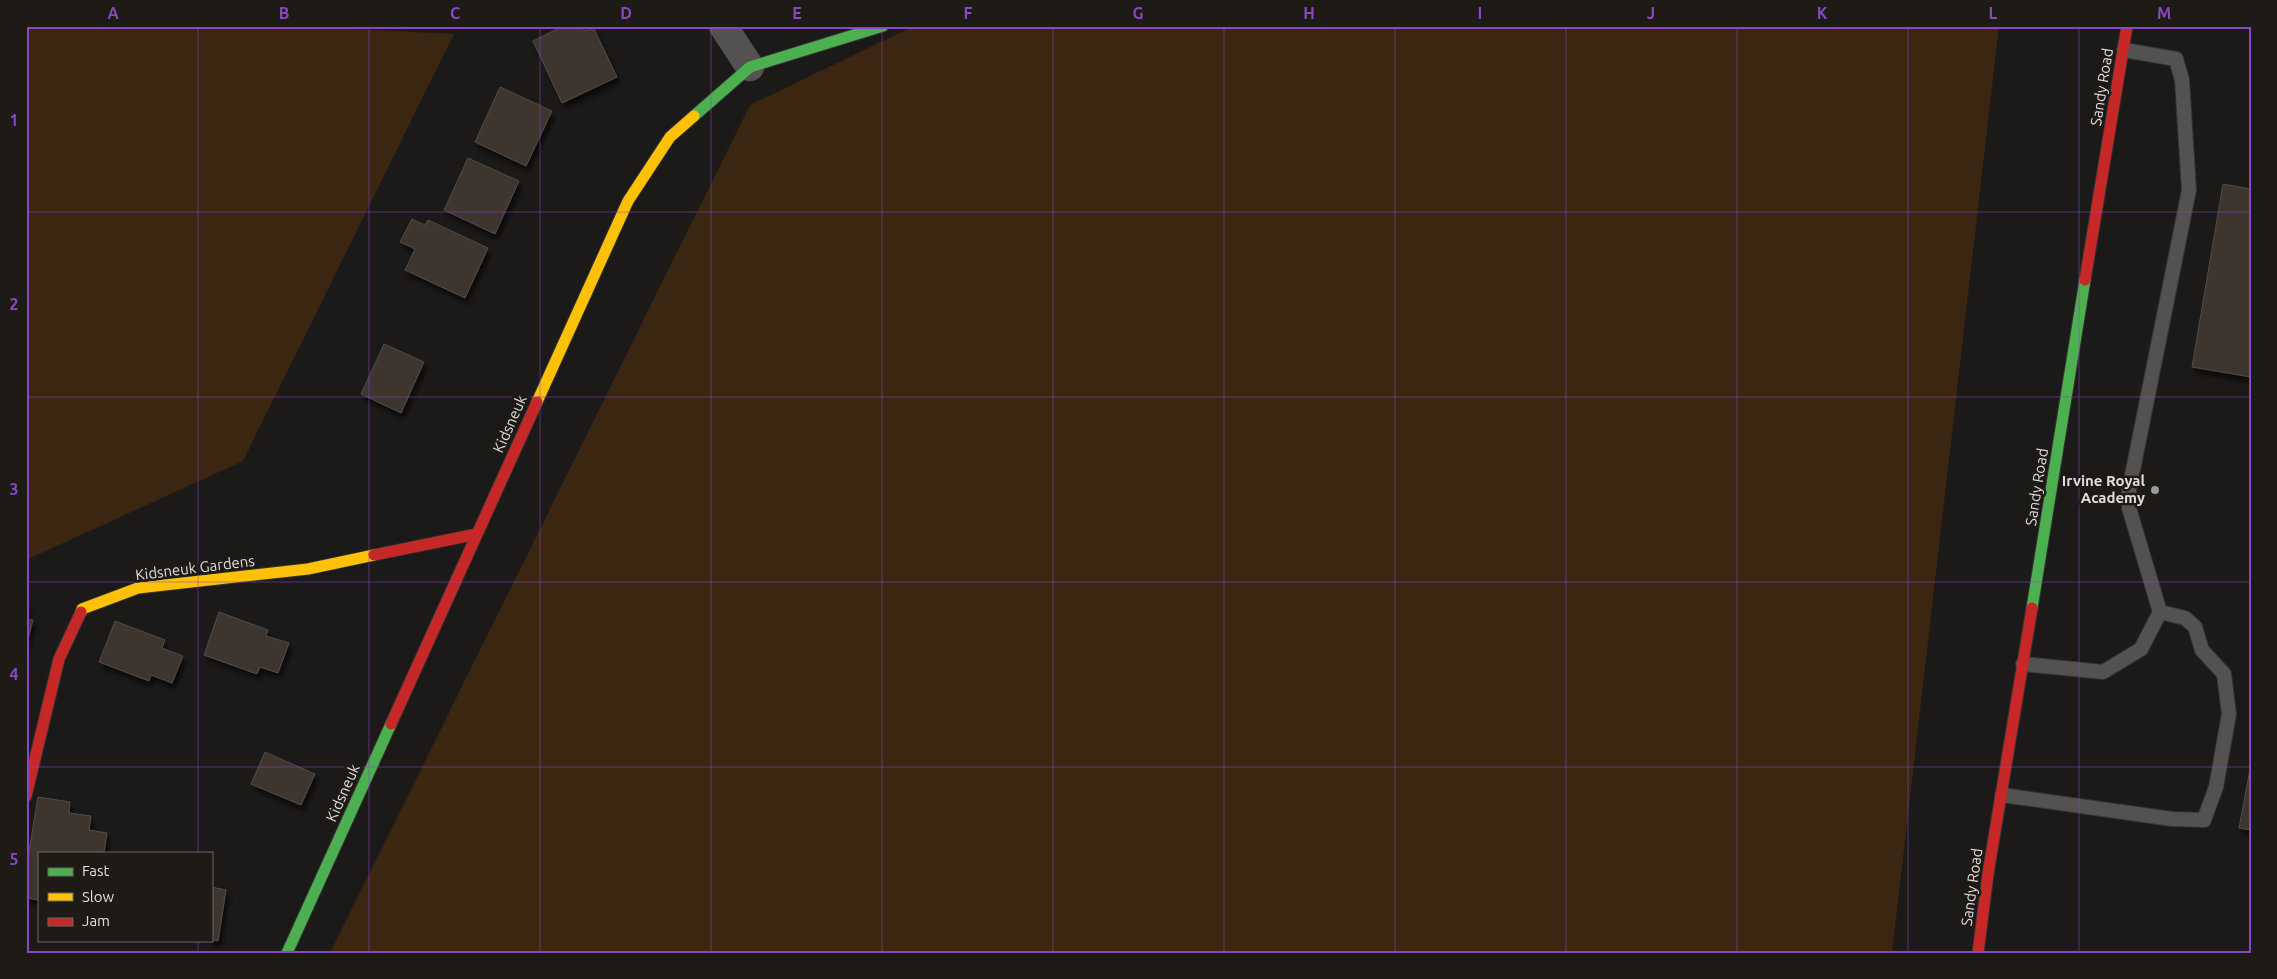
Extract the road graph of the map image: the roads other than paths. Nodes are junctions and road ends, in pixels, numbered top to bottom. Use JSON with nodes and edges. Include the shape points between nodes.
{"nodes":[{"id":1,"x":723,"y":26,"type":"edge"},
{"id":2,"x":883,"y":26,"type":"edge"},
{"id":3,"x":2128,"y":26,"type":"edge"},
{"id":4,"x":2124,"y":50,"type":"junction"},
{"id":5,"x":750,"y":67,"type":"junction"},
{"id":6,"x":477,"y":534,"type":"junction"},
{"id":7,"x":2160,"y":612,"type":"junction"},
{"id":8,"x":2023,"y":664,"type":"junction"},
{"id":9,"x":2002,"y":795,"type":"junction"},
{"id":10,"x":26,"y":796,"type":"edge"},
{"id":11,"x":287,"y":953,"type":"edge"},
{"id":12,"x":1978,"y":953,"type":"edge"}],
"edges":[{"from":1,"to":5,"type":"street"},
{"from":2,"to":5,"type":"street","name":"Kidsneuk"},
{"from":3,"to":4,"type":"street","name":"Sandy Road"},
{"from":4,"to":7,"type":"lane","via":[[2176,59],[2182,80],[2189,190],[2129,490],[2129,508]]},
{"from":4,"to":8,"type":"street","name":"Sandy Road"},
{"from":5,"to":6,"type":"street","name":"Kidsneuk","via":[[670,136],[628,200]]},
{"from":6,"to":10,"type":"street","name":"Kidsneuk Gardens","via":[[308,570],[138,588],[82,609],[59,659]]},
{"from":6,"to":11,"type":"street","name":"Kidsneuk"},
{"from":7,"to":8,"type":"lane","via":[[2141,649],[2103,672]]},
{"from":7,"to":9,"type":"lane","via":[[2185,618],[2195,627],[2202,650],[2224,674],[2229,714],[2216,787],[2204,820],[2172,819]]},
{"from":8,"to":9,"type":"street","name":"Sandy Road"},
{"from":9,"to":12,"type":"street","name":"Sandy Road"}]}
